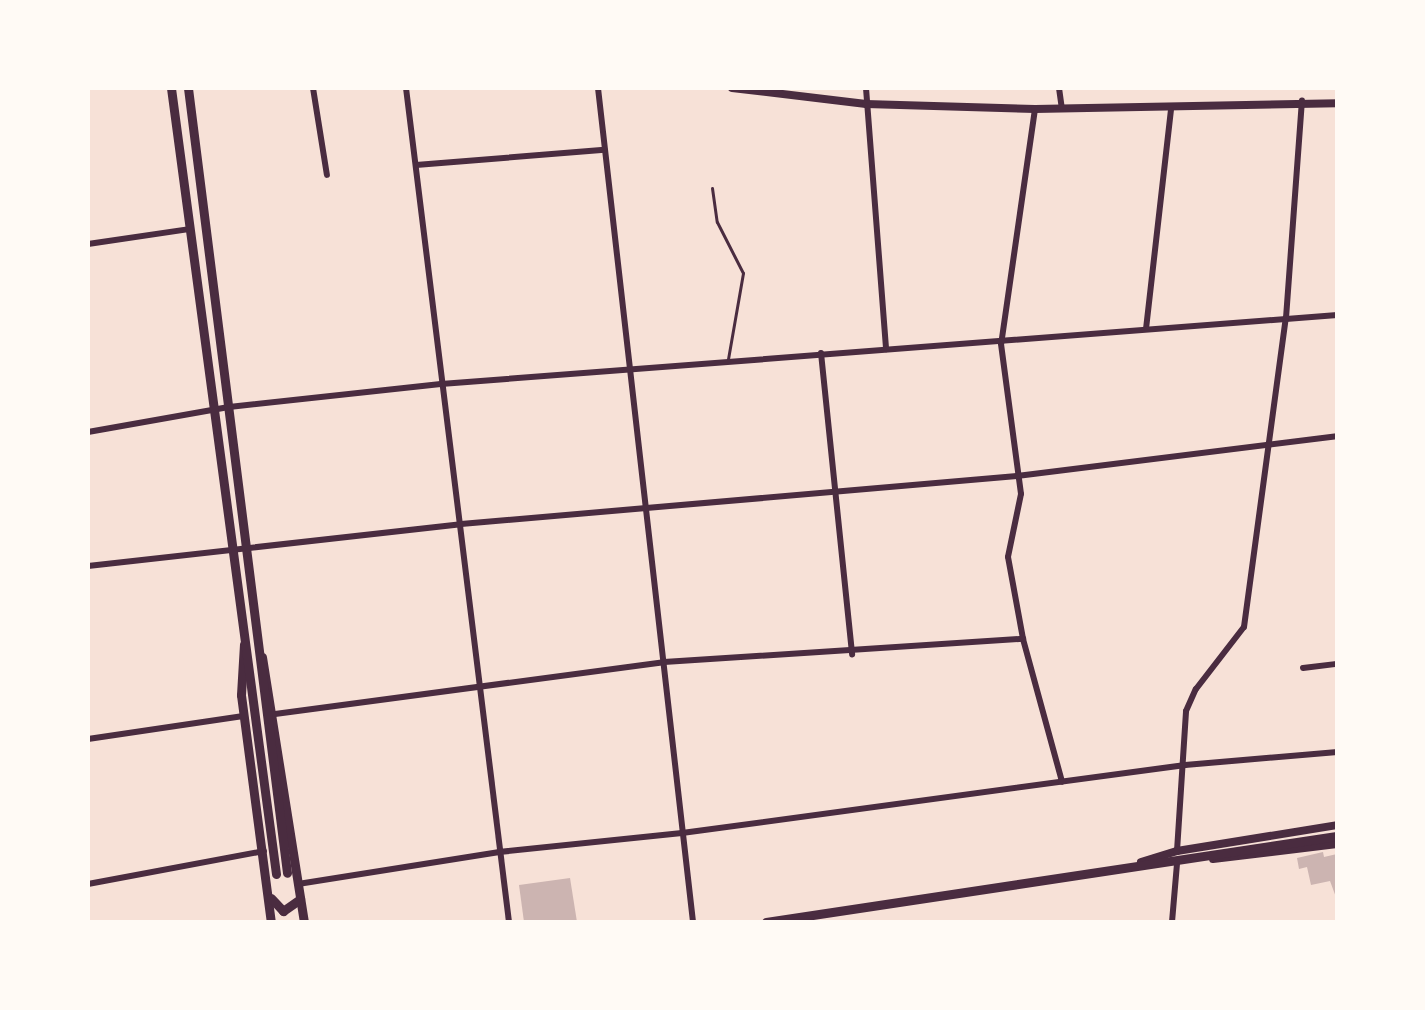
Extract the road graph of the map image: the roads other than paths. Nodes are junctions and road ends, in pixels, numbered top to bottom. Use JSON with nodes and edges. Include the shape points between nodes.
{"nodes":[{"id":1,"x":171,"y":88,"type":"edge"},
{"id":2,"x":188,"y":88,"type":"edge"},
{"id":3,"x":313,"y":88,"type":"edge"},
{"id":4,"x":406,"y":88,"type":"edge"},
{"id":5,"x":598,"y":88,"type":"edge"},
{"id":6,"x":732,"y":88,"type":"edge"},
{"id":7,"x":866,"y":88,"type":"edge"},
{"id":8,"x":1059,"y":88,"type":"edge"},
{"id":9,"x":1302,"y":101,"type":"junction"},
{"id":10,"x":1337,"y":103,"type":"edge"},
{"id":11,"x":866,"y":104,"type":"junction"},
{"id":12,"x":1035,"y":109,"type":"junction"},
{"id":13,"x":1062,"y":109,"type":"junction"},
{"id":14,"x":1171,"y":110,"type":"junction"},
{"id":15,"x":604,"y":150,"type":"junction"},
{"id":16,"x":416,"y":165,"type":"junction"},
{"id":17,"x":327,"y":175,"type":"dead end"},
{"id":18,"x":712,"y":188,"type":"dead end"},
{"id":19,"x":189,"y":229,"type":"junction"},
{"id":20,"x":88,"y":244,"type":"edge"},
{"id":21,"x":1337,"y":315,"type":"edge"},
{"id":22,"x":1286,"y":318,"type":"junction"},
{"id":23,"x":1146,"y":329,"type":"junction"},
{"id":24,"x":1001,"y":344,"type":"junction"},
{"id":25,"x":886,"y":349,"type":"junction"},
{"id":26,"x":821,"y":353,"type":"junction"},
{"id":27,"x":728,"y":359,"type":"junction"},
{"id":28,"x":632,"y":367,"type":"junction"},
{"id":29,"x":441,"y":384,"type":"junction"},
{"id":30,"x":229,"y":407,"type":"junction"},
{"id":31,"x":212,"y":410,"type":"junction"},
{"id":32,"x":88,"y":432,"type":"edge"},
{"id":33,"x":1337,"y":436,"type":"edge"},
{"id":34,"x":1270,"y":443,"type":"junction"},
{"id":35,"x":1017,"y":476,"type":"junction"},
{"id":36,"x":834,"y":494,"type":"junction"},
{"id":37,"x":648,"y":507,"type":"junction"},
{"id":38,"x":461,"y":524,"type":"junction"},
{"id":39,"x":245,"y":550,"type":"junction"},
{"id":40,"x":231,"y":552,"type":"junction"},
{"id":41,"x":88,"y":566,"type":"edge"},
{"id":42,"x":1023,"y":639,"type":"junction"},
{"id":43,"x":249,"y":642,"type":"junction"},
{"id":44,"x":852,"y":654,"type":"junction"},
{"id":45,"x":664,"y":662,"type":"junction"},
{"id":46,"x":1337,"y":664,"type":"edge"},
{"id":47,"x":1303,"y":668,"type":"dead end"},
{"id":48,"x":482,"y":685,"type":"junction"},
{"id":49,"x":275,"y":714,"type":"junction"},
{"id":50,"x":243,"y":716,"type":"junction"},
{"id":51,"x":88,"y":739,"type":"edge"},
{"id":52,"x":1334,"y":753,"type":"edge"},
{"id":53,"x":1337,"y":763,"type":"edge"},
{"id":54,"x":1185,"y":765,"type":"junction"},
{"id":55,"x":1062,"y":782,"type":"junction"},
{"id":56,"x":1337,"y":825,"type":"edge"},
{"id":57,"x":682,"y":833,"type":"junction"},
{"id":58,"x":1337,"y":836,"type":"edge"},
{"id":59,"x":1337,"y":844,"type":"edge"},
{"id":60,"x":264,"y":851,"type":"junction"},
{"id":61,"x":1177,"y":851,"type":"junction"},
{"id":62,"x":499,"y":852,"type":"junction"},
{"id":63,"x":1141,"y":862,"type":"junction"},
{"id":64,"x":1177,"y":864,"type":"junction"},
{"id":65,"x":282,"y":873,"type":"dead end"},
{"id":66,"x":88,"y":884,"type":"edge"},
{"id":67,"x":298,"y":884,"type":"junction"},
{"id":68,"x":270,"y":895,"type":"junction"},
{"id":69,"x":301,"y":896,"type":"junction"},
{"id":70,"x":271,"y":922,"type":"edge"},
{"id":71,"x":304,"y":922,"type":"edge"},
{"id":72,"x":509,"y":922,"type":"edge"},
{"id":73,"x":693,"y":922,"type":"edge"},
{"id":74,"x":766,"y":922,"type":"edge"},
{"id":75,"x":1172,"y":922,"type":"edge"}],
"edges":[{"from":1,"to":19,"type":"main road"},
{"from":2,"to":30,"type":"main road"},
{"from":3,"to":17,"type":"street"},
{"from":4,"to":16,"type":"street"},
{"from":5,"to":15,"type":"street"},
{"from":6,"to":11,"type":"main road"},
{"from":7,"to":11,"type":"street"},
{"from":8,"to":13,"type":"street"},
{"from":9,"to":10,"type":"main road"},
{"from":9,"to":14,"type":"main road"},
{"from":9,"to":22,"type":"street"},
{"from":11,"to":12,"type":"main road"},
{"from":11,"to":25,"type":"street"},
{"from":12,"to":13,"type":"main road"},
{"from":12,"to":24,"type":"street"},
{"from":13,"to":14,"type":"main road"},
{"from":14,"to":23,"type":"street"},
{"from":15,"to":16,"type":"street"},
{"from":15,"to":28,"type":"street"},
{"from":16,"to":29,"type":"street"},
{"from":18,"to":27,"type":"lane","via":[[717,222],[743,273]]},
{"from":19,"to":20,"type":"street"},
{"from":19,"to":31,"type":"main road"},
{"from":21,"to":22,"type":"street"},
{"from":22,"to":23,"type":"street"},
{"from":22,"to":34,"type":"street"},
{"from":23,"to":24,"type":"street"},
{"from":24,"to":25,"type":"street"},
{"from":24,"to":35,"type":"street"},
{"from":25,"to":26,"type":"street"},
{"from":26,"to":27,"type":"street"},
{"from":26,"to":36,"type":"street"},
{"from":27,"to":28,"type":"street"},
{"from":28,"to":29,"type":"street"},
{"from":28,"to":37,"type":"street"},
{"from":29,"to":30,"type":"street"},
{"from":29,"to":38,"type":"street"},
{"from":30,"to":31,"type":"street"},
{"from":30,"to":39,"type":"main road"},
{"from":31,"to":32,"type":"street"},
{"from":31,"to":40,"type":"main road"},
{"from":33,"to":34,"type":"street"},
{"from":34,"to":35,"type":"street"},
{"from":34,"to":54,"type":"street","via":[[1244,627],[1196,689],[1186,711]]},
{"from":35,"to":36,"type":"street"},
{"from":35,"to":42,"type":"street","via":[[1021,494],[1008,557]]},
{"from":36,"to":37,"type":"street"},
{"from":36,"to":44,"type":"street"},
{"from":37,"to":38,"type":"street"},
{"from":37,"to":45,"type":"street"},
{"from":38,"to":39,"type":"street"},
{"from":38,"to":48,"type":"street"},
{"from":39,"to":40,"type":"street"},
{"from":39,"to":43,"type":"main road"},
{"from":40,"to":41,"type":"street"},
{"from":40,"to":43,"type":"main road"},
{"from":42,"to":44,"type":"street"},
{"from":42,"to":55,"type":"street"},
{"from":43,"to":49,"type":"main road","via":[[269,677]]},
{"from":43,"to":50,"type":"main road","via":[[240,677]]},
{"from":43,"to":65,"type":"main road"},
{"from":44,"to":45,"type":"street"},
{"from":45,"to":48,"type":"street"},
{"from":45,"to":57,"type":"street"},
{"from":46,"to":47,"type":"street"},
{"from":48,"to":49,"type":"street"},
{"from":48,"to":62,"type":"street"},
{"from":49,"to":67,"type":"main road"},
{"from":50,"to":51,"type":"street"},
{"from":50,"to":60,"type":"main road"},
{"from":52,"to":53,"type":"street"},
{"from":52,"to":54,"type":"street"},
{"from":54,"to":55,"type":"street"},
{"from":54,"to":61,"type":"street"},
{"from":55,"to":57,"type":"street"},
{"from":56,"to":61,"type":"main road"},
{"from":57,"to":62,"type":"street"},
{"from":57,"to":73,"type":"street"},
{"from":58,"to":63,"type":"main road"},
{"from":59,"to":64,"type":"main road"},
{"from":60,"to":66,"type":"street"},
{"from":60,"to":68,"type":"main road"},
{"from":61,"to":63,"type":"main road"},
{"from":62,"to":67,"type":"street"},
{"from":62,"to":72,"type":"street"},
{"from":63,"to":64,"type":"main road"},
{"from":63,"to":74,"type":"main road"},
{"from":64,"to":75,"type":"street"},
{"from":67,"to":69,"type":"main road"},
{"from":68,"to":69,"type":"main road","via":[[283,911],[296,906]]},
{"from":68,"to":70,"type":"main road"},
{"from":69,"to":71,"type":"main road"}]}
